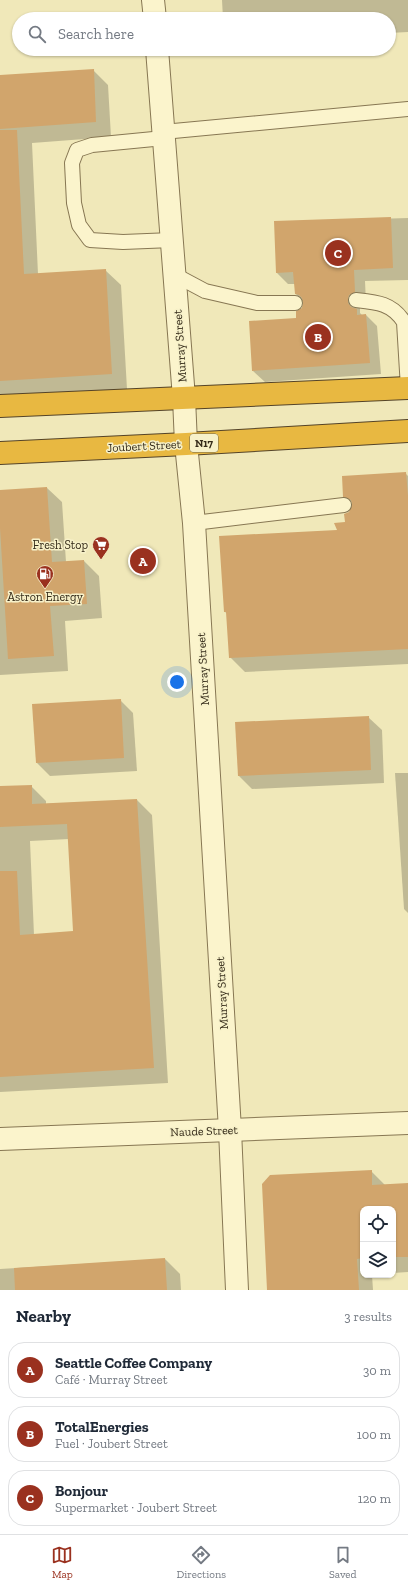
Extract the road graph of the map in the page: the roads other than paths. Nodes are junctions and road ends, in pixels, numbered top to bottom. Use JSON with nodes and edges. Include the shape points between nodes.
{"nodes":[{"id":1,"x":154,"y":0,"type":"edge"},
{"id":2,"x":155,"y":12,"type":"edge"},
{"id":3,"x":158,"y":56,"type":"edge"},
{"id":4,"x":408,"y":109,"type":"edge"},
{"id":5,"x":164,"y":135,"type":"junction"},
{"id":6,"x":172,"y":240,"type":"junction"},
{"id":7,"x":175,"y":275,"type":"junction"},
{"id":8,"x":356,"y":300,"type":"dead end"},
{"id":9,"x":295,"y":303,"type":"dead end"},
{"id":10,"x":408,"y":388,"type":"edge"},
{"id":11,"x":184,"y":398,"type":"junction"},
{"id":12,"x":0,"y":406,"type":"edge"},
{"id":13,"x":408,"y":431,"type":"edge"},
{"id":14,"x":186,"y":444,"type":"junction"},
{"id":15,"x":0,"y":453,"type":"edge"},
{"id":16,"x":344,"y":505,"type":"dead end"},
{"id":17,"x":194,"y":523,"type":"junction"},
{"id":18,"x":408,"y":1122,"type":"edge"},
{"id":19,"x":230,"y":1130,"type":"junction"},
{"id":20,"x":0,"y":1139,"type":"edge"},
{"id":21,"x":237,"y":1290,"type":"edge"}],
"edges":[{"from":1,"to":2,"type":"street"},
{"from":3,"to":5,"type":"street","name":"Murray Street"},
{"from":4,"to":5,"type":"lane"},
{"from":5,"to":6,"type":"street","name":"Murray Street"},
{"from":5,"to":6,"type":"lane","via":[[92,145],[77,150],[72,163],[72,182],[79,225],[90,240]]},
{"from":6,"to":7,"type":"street","name":"Murray Street"},
{"from":7,"to":9,"type":"lane","via":[[213,293],[257,303]]},
{"from":7,"to":11,"type":"street","name":"Murray Street"},
{"from":8,"to":10,"type":"lane","via":[[380,302],[398,313],[404,322]]},
{"from":10,"to":11,"type":"highway"},
{"from":11,"to":12,"type":"highway"},
{"from":11,"to":14,"type":"street","name":"Murray Street"},
{"from":13,"to":14,"type":"highway","name":"Joubert Street","number":"N17"},
{"from":14,"to":15,"type":"highway","name":"Joubert Street","number":"N17"},
{"from":14,"to":17,"type":"street","name":"Murray Street"},
{"from":16,"to":17,"type":"lane"},
{"from":17,"to":19,"type":"street","name":"Murray Street"},
{"from":18,"to":19,"type":"street","name":"Naude Street"},
{"from":19,"to":20,"type":"street","name":"Naude Street"},
{"from":19,"to":21,"type":"street","name":"Murray Street"}]}
